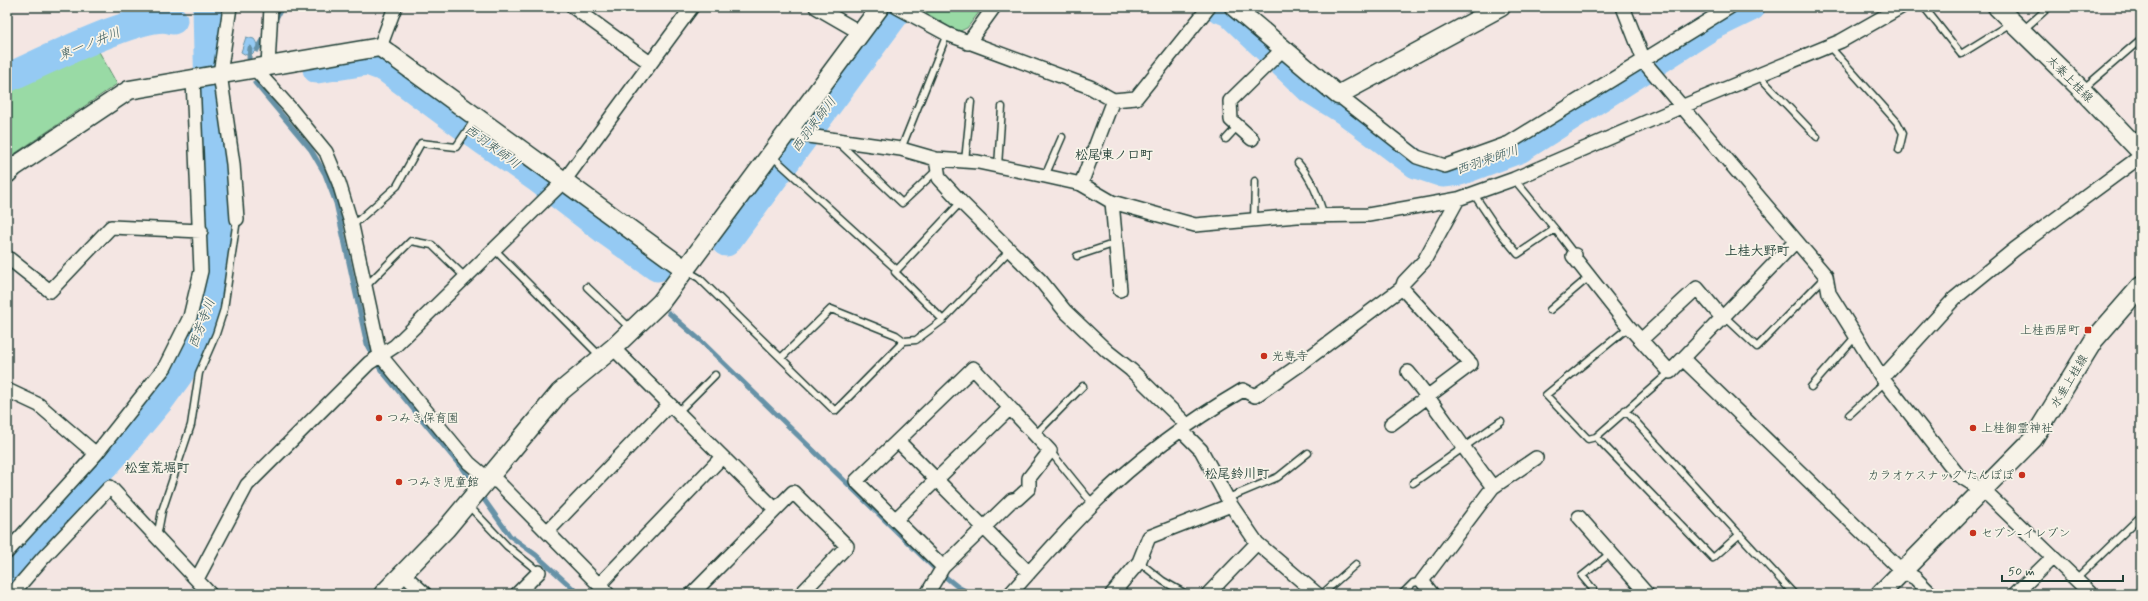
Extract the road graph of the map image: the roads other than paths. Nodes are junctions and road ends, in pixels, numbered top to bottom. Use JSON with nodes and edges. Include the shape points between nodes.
{"nodes":[{"id":1,"x":230,"y":7,"type":"edge"},
{"id":2,"x":271,"y":7,"type":"edge"},
{"id":3,"x":395,"y":7,"type":"edge"},
{"id":4,"x":573,"y":7,"type":"edge"},
{"id":5,"x":692,"y":7,"type":"edge"},
{"id":6,"x":816,"y":7,"type":"edge"},
{"id":7,"x":880,"y":7,"type":"edge"},
{"id":8,"x":994,"y":7,"type":"edge"},
{"id":9,"x":1209,"y":7,"type":"edge"},
{"id":10,"x":1234,"y":7,"type":"edge"},
{"id":11,"x":1501,"y":7,"type":"edge"},
{"id":12,"x":1623,"y":7,"type":"edge"},
{"id":13,"x":1730,"y":7,"type":"edge"},
{"id":14,"x":1901,"y":7,"type":"edge"},
{"id":15,"x":1924,"y":7,"type":"edge"},
{"id":16,"x":1997,"y":7,"type":"edge"},
{"id":17,"x":2049,"y":7,"type":"edge"},
{"id":18,"x":899,"y":8,"type":"edge"},
{"id":19,"x":2017,"y":27,"type":"junction"},
{"id":20,"x":861,"y":33,"type":"junction"},
{"id":21,"x":947,"y":34,"type":"junction"},
{"id":22,"x":2141,"y":39,"type":"edge"},
{"id":23,"x":968,"y":42,"type":"junction"},
{"id":24,"x":1829,"y":46,"type":"junction"},
{"id":25,"x":380,"y":47,"type":"junction"},
{"id":26,"x":1278,"y":54,"type":"junction"},
{"id":27,"x":1645,"y":62,"type":"junction"},
{"id":28,"x":650,"y":63,"type":"junction"},
{"id":29,"x":261,"y":67,"type":"junction"},
{"id":30,"x":220,"y":74,"type":"junction"},
{"id":31,"x":1759,"y":76,"type":"junction"},
{"id":32,"x":193,"y":79,"type":"junction"},
{"id":33,"x":2082,"y":90,"type":"junction"},
{"id":34,"x":1338,"y":95,"type":"junction"},
{"id":35,"x":1113,"y":100,"type":"junction"},
{"id":36,"x":971,"y":102,"type":"dead end"},
{"id":37,"x":1002,"y":107,"type":"dead end"},
{"id":38,"x":1681,"y":107,"type":"junction"},
{"id":39,"x":474,"y":121,"type":"junction"},
{"id":40,"x":1238,"y":126,"type":"junction"},
{"id":41,"x":799,"y":134,"type":"junction"},
{"id":42,"x":1062,"y":137,"type":"dead end"},
{"id":43,"x":1817,"y":137,"type":"dead end"},
{"id":44,"x":1226,"y":139,"type":"dead end"},
{"id":45,"x":1252,"y":139,"type":"dead end"},
{"id":46,"x":836,"y":140,"type":"junction"},
{"id":47,"x":901,"y":149,"type":"junction"},
{"id":48,"x":1899,"y":150,"type":"dead end"},
{"id":49,"x":2141,"y":152,"type":"edge"},
{"id":50,"x":2141,"y":156,"type":"edge"},
{"id":51,"x":965,"y":161,"type":"junction"},
{"id":52,"x":779,"y":162,"type":"junction"},
{"id":53,"x":1298,"y":163,"type":"dead end"},
{"id":54,"x":936,"y":164,"type":"junction"},
{"id":55,"x":998,"y":166,"type":"junction"},
{"id":56,"x":7,"y":174,"type":"edge"},
{"id":57,"x":1045,"y":176,"type":"junction"},
{"id":58,"x":1514,"y":179,"type":"junction"},
{"id":59,"x":1255,"y":181,"type":"dead end"},
{"id":60,"x":1081,"y":184,"type":"junction"},
{"id":61,"x":556,"y":188,"type":"junction"},
{"id":62,"x":1473,"y":193,"type":"junction"},
{"id":63,"x":1458,"y":199,"type":"junction"},
{"id":64,"x":961,"y":202,"type":"junction"},
{"id":65,"x":1112,"y":202,"type":"junction"},
{"id":66,"x":1324,"y":216,"type":"junction"},
{"id":67,"x":237,"y":219,"type":"joint"},
{"id":68,"x":1254,"y":220,"type":"junction"},
{"id":69,"x":352,"y":226,"type":"junction"},
{"id":70,"x":1555,"y":229,"type":"junction"},
{"id":71,"x":201,"y":231,"type":"junction"},
{"id":72,"x":1796,"y":241,"type":"junction"},
{"id":73,"x":1116,"y":243,"type":"junction"},
{"id":74,"x":494,"y":249,"type":"junction"},
{"id":75,"x":1009,"y":251,"type":"junction"},
{"id":76,"x":1575,"y":255,"type":"joint"},
{"id":77,"x":1077,"y":256,"type":"dead end"},
{"id":78,"x":7,"y":257,"type":"edge"},
{"id":79,"x":686,"y":270,"type":"junction"},
{"id":80,"x":897,"y":270,"type":"junction"},
{"id":81,"x":1826,"y":276,"type":"junction"},
{"id":82,"x":465,"y":277,"type":"junction"},
{"id":83,"x":1589,"y":277,"type":"junction"},
{"id":84,"x":366,"y":286,"type":"junction"},
{"id":85,"x":2141,"y":286,"type":"edge"},
{"id":86,"x":587,"y":287,"type":"dead end"},
{"id":87,"x":1402,"y":288,"type":"junction"},
{"id":88,"x":1120,"y":290,"type":"dead end"},
{"id":89,"x":1550,"y":310,"type":"dead end"},
{"id":90,"x":1724,"y":318,"type":"junction"},
{"id":91,"x":943,"y":320,"type":"junction"},
{"id":92,"x":1628,"y":326,"type":"junction"},
{"id":93,"x":632,"y":330,"type":"junction"},
{"id":94,"x":1856,"y":336,"type":"junction"},
{"id":95,"x":1641,"y":340,"type":"junction"},
{"id":96,"x":904,"y":341,"type":"junction"},
{"id":97,"x":607,"y":353,"type":"junction"},
{"id":98,"x":781,"y":358,"type":"junction"},
{"id":99,"x":375,"y":359,"type":"junction"},
{"id":100,"x":1683,"y":359,"type":"junction"},
{"id":101,"x":1408,"y":372,"type":"dead end"},
{"id":102,"x":1670,"y":372,"type":"junction"},
{"id":103,"x":715,"y":375,"type":"dead end"},
{"id":104,"x":1884,"y":380,"type":"junction"},
{"id":105,"x":1083,"y":386,"type":"dead end"},
{"id":106,"x":1811,"y":387,"type":"dead end"},
{"id":107,"x":8,"y":392,"type":"edge"},
{"id":108,"x":1428,"y":397,"type":"junction"},
{"id":109,"x":1010,"y":408,"type":"junction"},
{"id":110,"x":673,"y":409,"type":"junction"},
{"id":111,"x":1625,"y":410,"type":"junction"},
{"id":112,"x":1849,"y":415,"type":"dead end"},
{"id":113,"x":1501,"y":421,"type":"dead end"},
{"id":114,"x":1391,"y":424,"type":"dead end"},
{"id":115,"x":1184,"y":427,"type":"junction"},
{"id":116,"x":1036,"y":434,"type":"junction"},
{"id":117,"x":1596,"y":437,"type":"junction"},
{"id":118,"x":898,"y":441,"type":"junction"},
{"id":119,"x":1463,"y":448,"type":"junction"},
{"id":120,"x":1050,"y":451,"type":"junction"},
{"id":121,"x":1308,"y":453,"type":"dead end"},
{"id":122,"x":96,"y":454,"type":"junction"},
{"id":123,"x":722,"y":457,"type":"junction"},
{"id":124,"x":1536,"y":458,"type":"dead end"},
{"id":125,"x":488,"y":479,"type":"junction"},
{"id":126,"x":936,"y":479,"type":"junction"},
{"id":127,"x":1413,"y":483,"type":"dead end"},
{"id":128,"x":1493,"y":488,"type":"junction"},
{"id":129,"x":1984,"y":491,"type":"junction"},
{"id":130,"x":1094,"y":502,"type":"junction"},
{"id":131,"x":1229,"y":502,"type":"junction"},
{"id":132,"x":467,"y":503,"type":"junction"},
{"id":133,"x":775,"y":508,"type":"junction"},
{"id":134,"x":1579,"y":517,"type":"dead end"},
{"id":135,"x":896,"y":519,"type":"junction"},
{"id":136,"x":2138,"y":519,"type":"dead end"},
{"id":137,"x":984,"y":526,"type":"junction"},
{"id":138,"x":548,"y":531,"type":"junction"},
{"id":139,"x":1740,"y":534,"type":"junction"},
{"id":140,"x":157,"y":537,"type":"junction"},
{"id":141,"x":1257,"y":543,"type":"junction"},
{"id":142,"x":7,"y":552,"type":"edge"},
{"id":143,"x":1612,"y":552,"type":"junction"},
{"id":144,"x":2053,"y":557,"type":"junction"},
{"id":145,"x":1139,"y":562,"type":"junction"},
{"id":146,"x":1356,"y":564,"type":"dead end"},
{"id":147,"x":943,"y":567,"type":"junction"},
{"id":148,"x":538,"y":572,"type":"joint"},
{"id":149,"x":1902,"y":572,"type":"junction"},
{"id":150,"x":1029,"y":573,"type":"junction"},
{"id":151,"x":403,"y":574,"type":"junction"},
{"id":152,"x":197,"y":579,"type":"junction"},
{"id":153,"x":2076,"y":579,"type":"junction"},
{"id":154,"x":1422,"y":581,"type":"junction"},
{"id":155,"x":604,"y":589,"type":"edge"},
{"id":156,"x":1593,"y":589,"type":"dead end"},
{"id":157,"x":526,"y":591,"type":"edge"},
{"id":158,"x":12,"y":594,"type":"edge"},
{"id":159,"x":210,"y":594,"type":"edge"},
{"id":160,"x":383,"y":594,"type":"edge"},
{"id":161,"x":425,"y":594,"type":"edge"},
{"id":162,"x":692,"y":594,"type":"edge"},
{"id":163,"x":801,"y":594,"type":"edge"},
{"id":164,"x":927,"y":594,"type":"edge"},
{"id":165,"x":1010,"y":594,"type":"edge"},
{"id":166,"x":1112,"y":594,"type":"edge"},
{"id":167,"x":1186,"y":594,"type":"edge"},
{"id":168,"x":1208,"y":594,"type":"edge"},
{"id":169,"x":1317,"y":594,"type":"edge"},
{"id":170,"x":1322,"y":594,"type":"edge"},
{"id":171,"x":1402,"y":594,"type":"edge"},
{"id":172,"x":1432,"y":594,"type":"edge"},
{"id":173,"x":1648,"y":594,"type":"edge"},
{"id":174,"x":1794,"y":594,"type":"edge"},
{"id":175,"x":1880,"y":594,"type":"edge"},
{"id":176,"x":1931,"y":594,"type":"edge"},
{"id":177,"x":2015,"y":594,"type":"edge"},
{"id":178,"x":2091,"y":594,"type":"edge"}],
"edges":[{"from":1,"to":30,"type":"street"},
{"from":2,"to":29,"type":"street"},
{"from":3,"to":25,"type":"street"},
{"from":4,"to":28,"type":"street"},
{"from":5,"to":28,"type":"street"},
{"from":6,"to":20,"type":"street"},
{"from":7,"to":20,"type":"street"},
{"from":8,"to":23,"type":"street"},
{"from":9,"to":35,"type":"street","via":[[1136,98]]},
{"from":10,"to":26,"type":"street"},
{"from":11,"to":34,"type":"street"},
{"from":12,"to":27,"type":"street"},
{"from":13,"to":27,"type":"street","via":[[1706,20]]},
{"from":14,"to":24,"type":"street"},
{"from":15,"to":19,"type":"lane","via":[[1961,54]]},
{"from":16,"to":19,"type":"street","name":"太秦上桂線"},
{"from":17,"to":19,"type":"lane"},
{"from":18,"to":21,"type":"street"},
{"from":19,"to":33,"type":"street","name":"太秦上桂線"},
{"from":20,"to":41,"type":"street"},
{"from":21,"to":23,"type":"street"},
{"from":21,"to":47,"type":"lane"},
{"from":22,"to":33,"type":"lane"},
{"from":23,"to":35,"type":"street","via":[[1090,87]]},
{"from":24,"to":31,"type":"street"},
{"from":24,"to":48,"type":"lane","via":[[1897,122],[1903,133]]},
{"from":25,"to":29,"type":"street"},
{"from":25,"to":39,"type":"street"},
{"from":26,"to":34,"type":"street"},
{"from":26,"to":40,"type":"street","via":[[1230,101],[1231,120]]},
{"from":27,"to":34,"type":"street","via":[[1509,143],[1445,166],[1416,157]]},
{"from":27,"to":38,"type":"street"},
{"from":28,"to":61,"type":"street"},
{"from":29,"to":30,"type":"street"},
{"from":29,"to":69,"type":"street","via":[[326,152]]},
{"from":30,"to":32,"type":"street"},
{"from":30,"to":67,"type":"street","via":[[233,164]]},
{"from":31,"to":38,"type":"street"},
{"from":31,"to":43,"type":"lane"},
{"from":32,"to":56,"type":"street","via":[[129,90]]},
{"from":32,"to":71,"type":"street"},
{"from":33,"to":49,"type":"street","name":"太秦上桂線"},
{"from":35,"to":60,"type":"street"},
{"from":36,"to":51,"type":"lane"},
{"from":37,"to":55,"type":"lane"},
{"from":38,"to":58,"type":"street"},
{"from":38,"to":72,"type":"street"},
{"from":39,"to":61,"type":"street"},
{"from":39,"to":69,"type":"lane","via":[[456,147],[422,143],[397,186]]},
{"from":40,"to":44,"type":"lane"},
{"from":40,"to":45,"type":"street"},
{"from":41,"to":46,"type":"street"},
{"from":41,"to":52,"type":"street"},
{"from":42,"to":57,"type":"lane"},
{"from":46,"to":47,"type":"street"},
{"from":46,"to":54,"type":"lane","via":[[902,203]]},
{"from":47,"to":54,"type":"street"},
{"from":50,"to":104,"type":"street","via":[[1955,298]]},
{"from":51,"to":54,"type":"street"},
{"from":51,"to":55,"type":"street"},
{"from":52,"to":79,"type":"street"},
{"from":52,"to":80,"type":"lane"},
{"from":53,"to":66,"type":"lane","via":[[1308,174],[1316,190]]},
{"from":54,"to":64,"type":"street","via":[[938,178]]},
{"from":55,"to":57,"type":"street"},
{"from":57,"to":60,"type":"street"},
{"from":58,"to":62,"type":"street"},
{"from":58,"to":70,"type":"lane"},
{"from":59,"to":68,"type":"lane"},
{"from":60,"to":65,"type":"street"},
{"from":61,"to":74,"type":"street"},
{"from":61,"to":79,"type":"street"},
{"from":62,"to":63,"type":"street"},
{"from":62,"to":70,"type":"lane","via":[[1518,254]]},
{"from":63,"to":66,"type":"street","via":[[1368,215]]},
{"from":63,"to":87,"type":"street","via":[[1424,261],[1404,282]]},
{"from":64,"to":75,"type":"street"},
{"from":64,"to":80,"type":"lane"},
{"from":65,"to":68,"type":"street","via":[[1195,225]]},
{"from":65,"to":73,"type":"street"},
{"from":66,"to":68,"type":"street"},
{"from":67,"to":140,"type":"lane","via":[[224,309],[199,373],[192,425],[162,511]]},
{"from":69,"to":84,"type":"street"},
{"from":70,"to":76,"type":"lane"},
{"from":71,"to":78,"type":"street","via":[[111,227],[50,291]]},
{"from":71,"to":122,"type":"street","via":[[201,271],[190,317],[165,367]]},
{"from":72,"to":81,"type":"street"},
{"from":72,"to":90,"type":"street"},
{"from":73,"to":77,"type":"lane"},
{"from":73,"to":88,"type":"street"},
{"from":74,"to":82,"type":"street"},
{"from":74,"to":97,"type":"lane"},
{"from":75,"to":91,"type":"lane"},
{"from":75,"to":115,"type":"street","via":[[1040,281],[1065,311],[1107,351],[1132,370]]},
{"from":76,"to":83,"type":"street","via":[[1573,256]]},
{"from":79,"to":93,"type":"street","via":[[661,302]]},
{"from":79,"to":98,"type":"lane","via":[[699,278]]},
{"from":80,"to":91,"type":"lane","via":[[895,272]]},
{"from":81,"to":90,"type":"lane","via":[[1757,347]]},
{"from":81,"to":94,"type":"street","via":[[1829,293]]},
{"from":82,"to":84,"type":"lane","via":[[432,245],[411,241]]},
{"from":82,"to":99,"type":"street","via":[[395,346]]},
{"from":83,"to":89,"type":"lane"},
{"from":83,"to":92,"type":"street"},
{"from":84,"to":99,"type":"street"},
{"from":85,"to":129,"type":"street","name":"水垂上桂線","via":[[2094,340],[2033,439]]},
{"from":86,"to":93,"type":"lane"},
{"from":87,"to":108,"type":"street","via":[[1471,364]]},
{"from":87,"to":115,"type":"street","via":[[1255,396],[1243,390]]},
{"from":90,"to":95,"type":"street","via":[[1697,288]]},
{"from":90,"to":100,"type":"street"},
{"from":91,"to":96,"type":"lane","via":[[916,340]]},
{"from":92,"to":95,"type":"street"},
{"from":92,"to":117,"type":"lane","via":[[1546,395],[1588,439]]},
{"from":93,"to":97,"type":"street"},
{"from":94,"to":104,"type":"street"},
{"from":94,"to":106,"type":"lane"},
{"from":95,"to":102,"type":"street"},
{"from":96,"to":98,"type":"lane","via":[[896,335],[831,309]]},
{"from":96,"to":98,"type":"lane","via":[[835,411]]},
{"from":97,"to":110,"type":"street"},
{"from":97,"to":125,"type":"street","via":[[560,392]]},
{"from":99,"to":125,"type":"street","via":[[470,463]]},
{"from":99,"to":152,"type":"street","via":[[247,485]]},
{"from":100,"to":102,"type":"street"},
{"from":100,"to":149,"type":"street"},
{"from":101,"to":108,"type":"street"},
{"from":102,"to":111,"type":"lane"},
{"from":103,"to":110,"type":"lane"},
{"from":104,"to":112,"type":"lane"},
{"from":104,"to":129,"type":"street","via":[[1958,475]]},
{"from":105,"to":116,"type":"lane"},
{"from":107,"to":122,"type":"street","via":[[39,404]]},
{"from":108,"to":114,"type":"street"},
{"from":108,"to":119,"type":"street"},
{"from":109,"to":116,"type":"street"},
{"from":109,"to":118,"type":"street","via":[[973,368]]},
{"from":109,"to":126,"type":"street"},
{"from":110,"to":123,"type":"street"},
{"from":110,"to":138,"type":"street"},
{"from":111,"to":117,"type":"lane"},
{"from":111,"to":139,"type":"lane"},
{"from":113,"to":119,"type":"lane"},
{"from":115,"to":130,"type":"street"},
{"from":115,"to":131,"type":"street","via":[[1202,450]]},
{"from":116,"to":120,"type":"street"},
{"from":117,"to":139,"type":"lane","via":[[1713,558]]},
{"from":118,"to":126,"type":"street"},
{"from":118,"to":135,"type":"street","via":[[856,481]]},
{"from":119,"to":127,"type":"lane"},
{"from":119,"to":128,"type":"street"},
{"from":120,"to":130,"type":"lane"},
{"from":120,"to":137,"type":"street","via":[[1029,478],[1029,488]]},
{"from":121,"to":131,"type":"lane","via":[[1278,477]]},
{"from":122,"to":142,"type":"street"},
{"from":123,"to":133,"type":"street"},
{"from":123,"to":155,"type":"street"},
{"from":124,"to":128,"type":"street"},
{"from":125,"to":132,"type":"street"},
{"from":125,"to":138,"type":"street","via":[[498,482]]},
{"from":126,"to":135,"type":"street"},
{"from":126,"to":137,"type":"street"},
{"from":128,"to":154,"type":"street"},
{"from":129,"to":144,"type":"street"},
{"from":129,"to":149,"type":"street","name":"水垂上桂線"},
{"from":130,"to":150,"type":"street"},
{"from":131,"to":141,"type":"street"},
{"from":131,"to":145,"type":"street","via":[[1149,537]]},
{"from":132,"to":148,"type":"lane","via":[[507,546]]},
{"from":132,"to":151,"type":"street"},
{"from":133,"to":162,"type":"street"},
{"from":133,"to":163,"type":"street","via":[[793,492],[847,546]]},
{"from":134,"to":143,"type":"street"},
{"from":135,"to":147,"type":"street"},
{"from":136,"to":153,"type":"lane"},
{"from":137,"to":147,"type":"street"},
{"from":137,"to":150,"type":"street"},
{"from":138,"to":155,"type":"street"},
{"from":139,"to":174,"type":"lane"},
{"from":140,"to":152,"type":"street"},
{"from":140,"to":158,"type":"street","via":[[110,487]]},
{"from":141,"to":168,"type":"street"},
{"from":141,"to":169,"type":"street"},
{"from":143,"to":156,"type":"lane","via":[[1582,576]]},
{"from":143,"to":173,"type":"street"},
{"from":144,"to":153,"type":"street"},
{"from":144,"to":177,"type":"street"},
{"from":145,"to":166,"type":"street"},
{"from":145,"to":167,"type":"lane","via":[[1163,581]]},
{"from":146,"to":170,"type":"lane"},
{"from":147,"to":164,"type":"street"},
{"from":148,"to":157,"type":"street"},
{"from":149,"to":175,"type":"street","name":"水垂上桂線"},
{"from":149,"to":176,"type":"street","via":[[1915,578]]},
{"from":150,"to":165,"type":"street"},
{"from":151,"to":160,"type":"street"},
{"from":151,"to":161,"type":"street"},
{"from":152,"to":159,"type":"street"},
{"from":153,"to":178,"type":"street"},
{"from":154,"to":171,"type":"lane","via":[[1413,583]]},
{"from":154,"to":172,"type":"street"}]}
